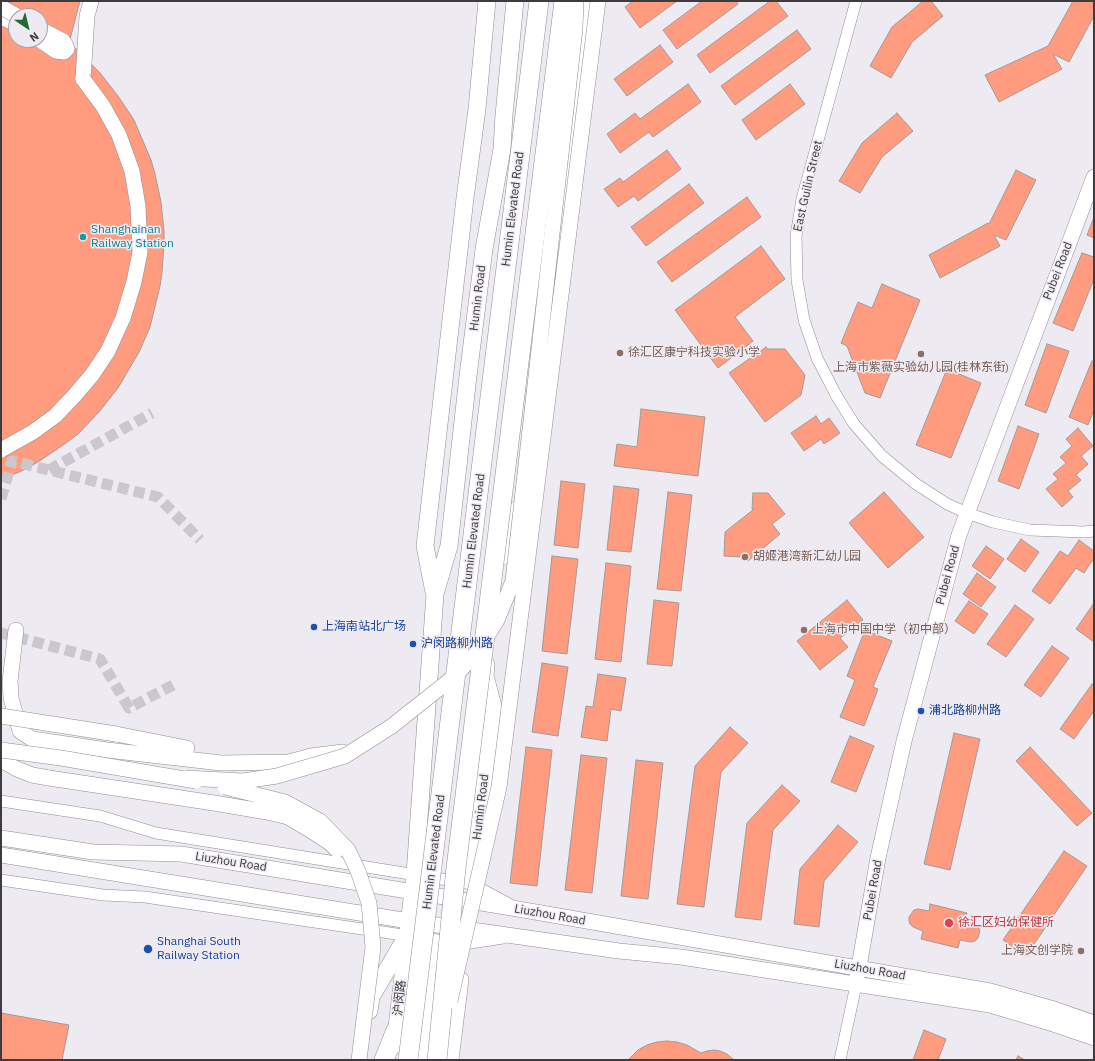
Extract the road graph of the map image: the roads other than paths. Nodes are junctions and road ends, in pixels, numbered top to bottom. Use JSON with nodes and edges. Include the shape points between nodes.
{"nodes":[{"id":1,"x":91,"y":1,"type":"edge"},
{"id":2,"x":487,"y":1,"type":"edge"},
{"id":3,"x":515,"y":1,"type":"edge"},
{"id":4,"x":539,"y":1,"type":"edge"},
{"id":5,"x":564,"y":1,"type":"edge"},
{"id":6,"x":575,"y":1,"type":"edge"},
{"id":7,"x":589,"y":1,"type":"edge"},
{"id":8,"x":598,"y":1,"type":"edge"},
{"id":9,"x":856,"y":1,"type":"edge"},
{"id":10,"x":48,"y":34,"type":"edge"},
{"id":11,"x":48,"y":46,"type":"edge"},
{"id":12,"x":1094,"y":177,"type":"edge"},
{"id":13,"x":1,"y":450,"type":"edge"},
{"id":14,"x":967,"y":513,"type":"junction"},
{"id":15,"x":1094,"y":531,"type":"edge"},
{"id":16,"x":502,"y":556,"type":"junction"},
{"id":17,"x":435,"y":594,"type":"junction"},
{"id":18,"x":16,"y":630,"type":"dead end"},
{"id":19,"x":485,"y":676,"type":"junction"},
{"id":20,"x":1,"y":716,"type":"edge"},
{"id":21,"x":187,"y":748,"type":"dead end"},
{"id":22,"x":1,"y":750,"type":"edge"},
{"id":23,"x":354,"y":750,"type":"junction"},
{"id":24,"x":1,"y":760,"type":"edge"},
{"id":25,"x":186,"y":778,"type":"junction"},
{"id":26,"x":1,"y":801,"type":"edge"},
{"id":27,"x":1,"y":838,"type":"edge"},
{"id":28,"x":1,"y":855,"type":"edge"},
{"id":29,"x":358,"y":871,"type":"junction"},
{"id":30,"x":415,"y":874,"type":"junction"},
{"id":31,"x":1,"y":880,"type":"edge"},
{"id":32,"x":449,"y":880,"type":"junction"},
{"id":33,"x":472,"y":884,"type":"junction"},
{"id":34,"x":412,"y":892,"type":"junction"},
{"id":35,"x":446,"y":898,"type":"junction"},
{"id":36,"x":469,"y":901,"type":"junction"},
{"id":37,"x":518,"y":909,"type":"junction"},
{"id":38,"x":408,"y":928,"type":"junction"},
{"id":39,"x":441,"y":933,"type":"junction"},
{"id":40,"x":465,"y":937,"type":"junction"},
{"id":41,"x":859,"y":968,"type":"junction"},
{"id":42,"x":856,"y":984,"type":"junction"},
{"id":43,"x":1094,"y":1023,"type":"edge"},
{"id":44,"x":396,"y":1030,"type":"junction"},
{"id":45,"x":1094,"y":1038,"type":"edge"},
{"id":46,"x":360,"y":1060,"type":"edge"},
{"id":47,"x":384,"y":1060,"type":"edge"},
{"id":48,"x":393,"y":1060,"type":"edge"},
{"id":49,"x":408,"y":1060,"type":"edge"},
{"id":50,"x":437,"y":1060,"type":"edge"},
{"id":51,"x":840,"y":1060,"type":"edge"}],
"edges":[{"from":1,"to":13,"type":"main road","bridge":true,"via":[[87,16],[84,79],[119,135],[132,171],[138,206],[140,252],[134,282],[123,318],[108,351],[92,375],[55,416]]},
{"from":2,"to":17,"type":"main road","name":"Humin Road","via":[[477,109],[425,546]]},
{"from":3,"to":17,"type":"main road","name":"Humin Road","via":[[502,149],[483,256],[449,546]]},
{"from":4,"to":49,"type":"highway","name":"Humin Elevated Road","bridge":true},
{"from":5,"to":50,"type":"highway","name":"Humin Elevated Road","bridge":true,"via":[[456,868]]},
{"from":6,"to":16,"type":"main road","name":"Humin Road"},
{"from":6,"to":23,"type":"main road","bridge":true,"via":[[575,29],[513,581],[497,620],[477,652],[455,676],[392,726]]},
{"from":7,"to":16,"type":"main road","name":"Humin Road","via":[[528,480]]},
{"from":8,"to":50,"type":"main road","bridge":true,"via":[[499,787]]},
{"from":9,"to":14,"type":"street","name":"East Guilin Street","via":[[802,199],[797,228],[797,280],[804,320],[817,358],[854,424],[882,456],[916,484],[947,504]]},
{"from":10,"to":11,"type":"main road","via":[[66,44],[67,49],[64,52],[56,51]]},
{"from":12,"to":14,"type":"main road","name":"Pubei Road"},
{"from":14,"to":15,"type":"street","name":"East Guilin Street","via":[[1030,530]]},
{"from":14,"to":41,"type":"main road","name":"Pubei Road","via":[[904,741],[878,858]]},
{"from":16,"to":19,"type":"main road","name":"Humin Road"},
{"from":17,"to":30,"type":"main road","name":"Humin Road"},
{"from":18,"to":23,"type":"main road","via":[[10,681],[11,698],[20,730],[32,739],[221,763],[289,762]]},
{"from":19,"to":32,"type":"main road"},
{"from":19,"to":33,"type":"main road","name":"Humin Road","via":[[494,710]]},
{"from":20,"to":21,"type":"main road","bridge":true},
{"from":22,"to":25,"type":"main road","bridge":true},
{"from":23,"to":25,"type":"main road","bridge":true,"via":[[345,756],[277,776],[243,781]]},
{"from":24,"to":29,"type":"main road","bridge":true,"via":[[32,775],[288,817],[330,843]]},
{"from":25,"to":29,"type":"main road","bridge":true,"via":[[285,802],[320,821],[348,850]]},
{"from":26,"to":30,"type":"street","via":[[100,816],[156,833]]},
{"from":27,"to":34,"type":"main road","name":"Liuzhou Road","via":[[93,852],[181,854]]},
{"from":28,"to":38,"type":"main road","name":"Liuzhou Road"},
{"from":29,"to":46,"type":"main road","bridge":true,"via":[[369,902],[373,947]]},
{"from":30,"to":32,"type":"street"},
{"from":30,"to":34,"type":"main road","name":"Humin Road"},
{"from":31,"to":38,"type":"street","via":[[103,895],[145,897]]},
{"from":32,"to":33,"type":"street"},
{"from":32,"to":35,"type":"main road"},
{"from":33,"to":36,"type":"main road","name":"Humin Road"},
{"from":33,"to":37,"type":"street"},
{"from":34,"to":35,"type":"main road","name":"Liuzhou Road"},
{"from":34,"to":38,"type":"main road","name":"Humin Road"},
{"from":35,"to":36,"type":"main road","name":"Liuzhou Road"},
{"from":35,"to":39,"type":"main road"},
{"from":36,"to":37,"type":"main road","name":"Liuzhou Road"},
{"from":36,"to":40,"type":"main road","name":"Humin Road"},
{"from":37,"to":41,"type":"main road","name":"Liuzhou Road"},
{"from":38,"to":39,"type":"main road","name":"Liuzhou Road"},
{"from":38,"to":44,"type":"main road","name":"沪闵路"},
{"from":38,"to":46,"type":"main road","name":"Humin Road","via":[[371,997]]},
{"from":39,"to":40,"type":"main road","name":"Liuzhou Road"},
{"from":39,"to":50,"type":"main road"},
{"from":40,"to":42,"type":"main road","name":"Liuzhou Road","via":[[513,936],[681,957]]},
{"from":40,"to":50,"type":"main road","name":"Humin Road"},
{"from":41,"to":42,"type":"main road","name":"Pubei Road"},
{"from":41,"to":43,"type":"main road","name":"Liuzhou Road","via":[[990,991],[1054,1008]]},
{"from":42,"to":45,"type":"main road","name":"Liuzhou Road","via":[[990,1005]]},
{"from":42,"to":51,"type":"street","name":"Pubei Road"},
{"from":44,"to":47,"type":"highway"},
{"from":44,"to":48,"type":"main road","name":"沪闵路"}]}
